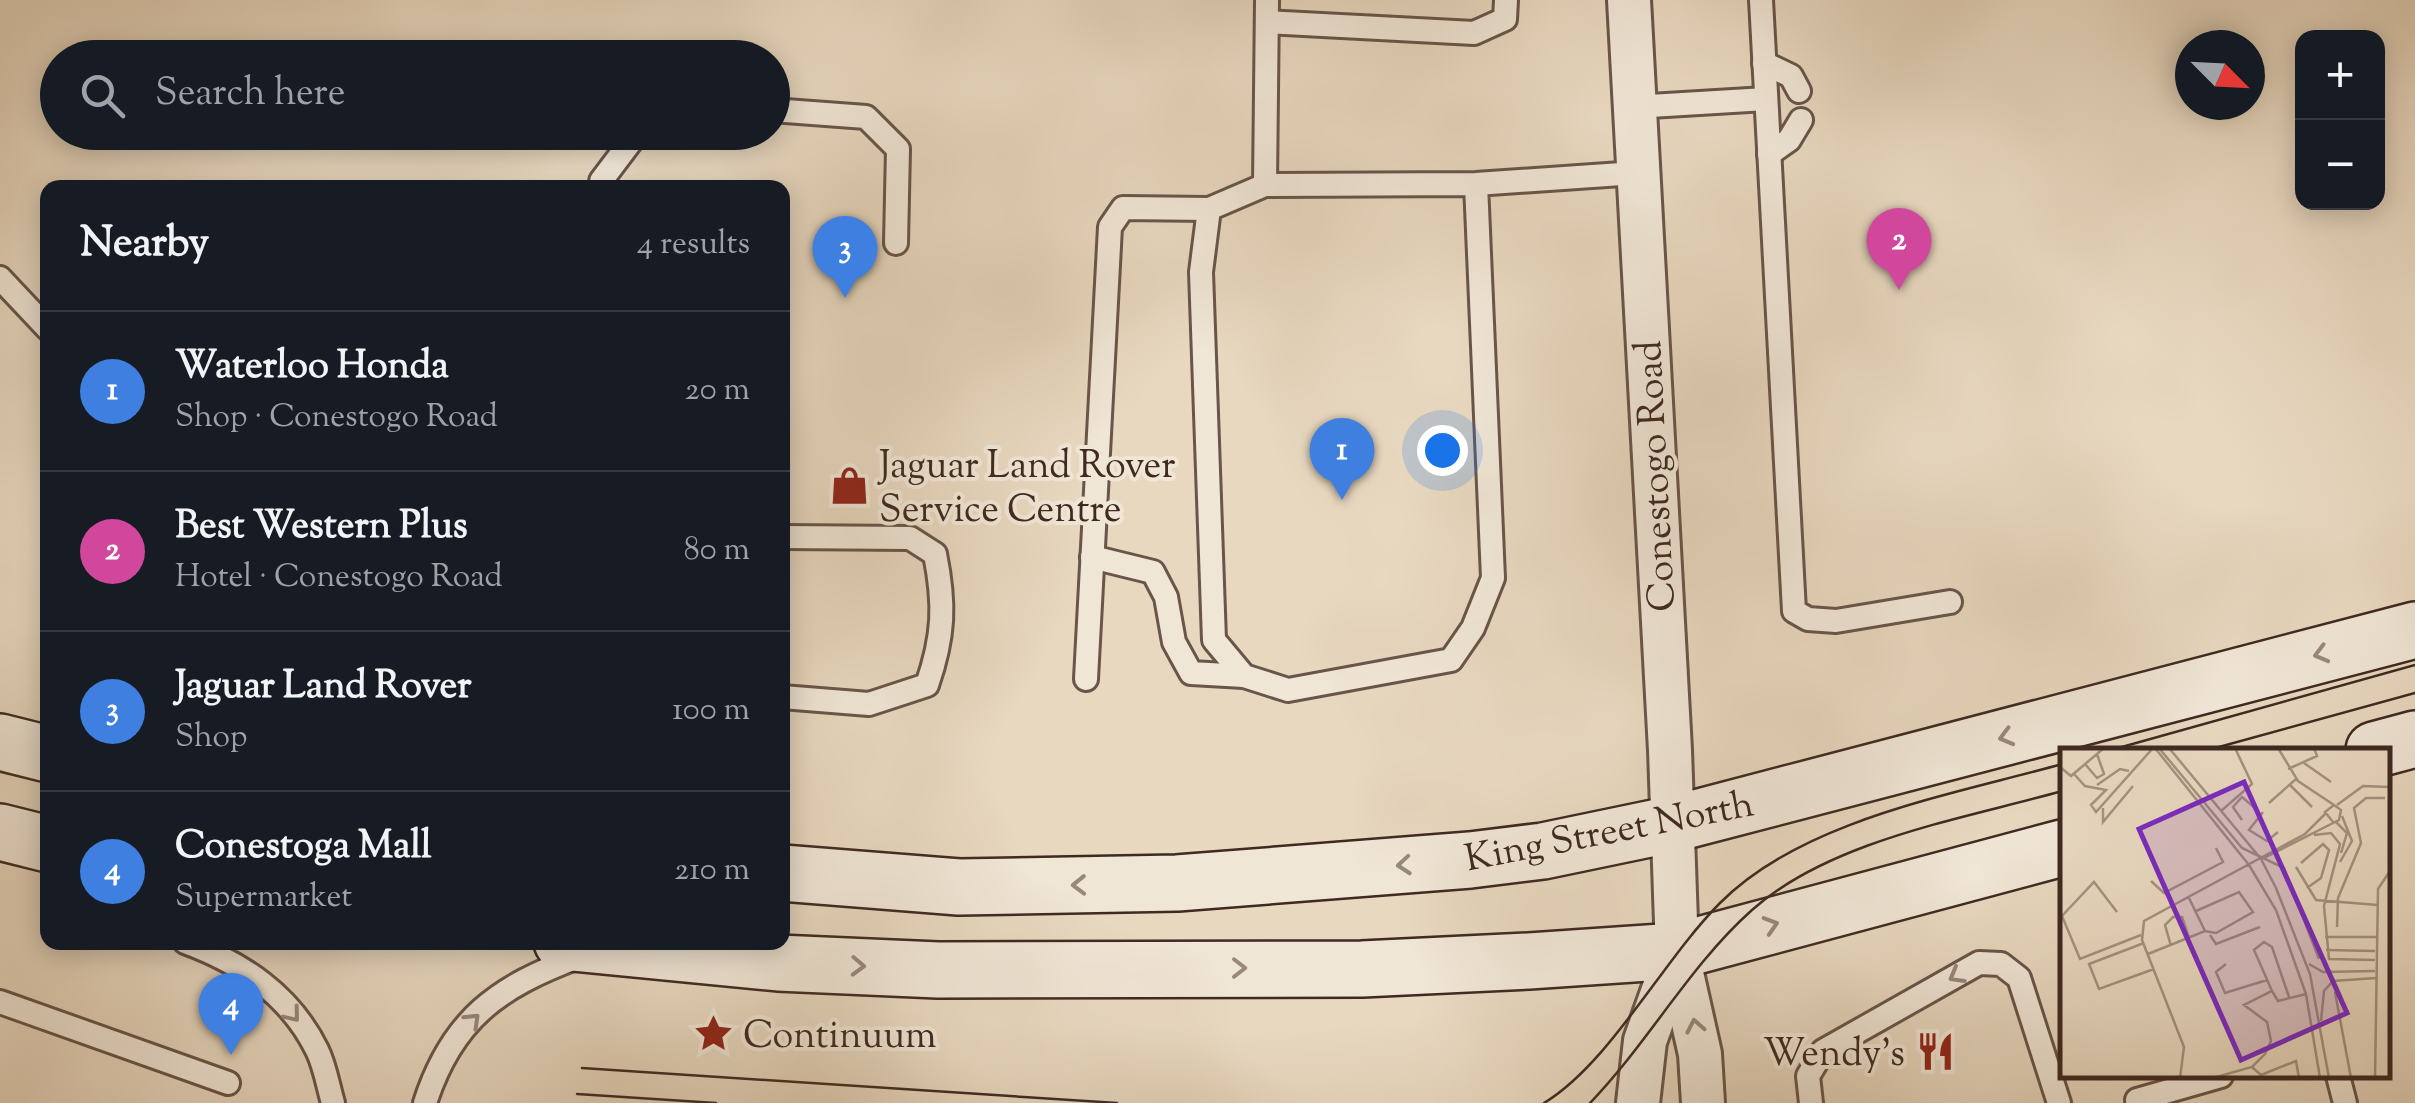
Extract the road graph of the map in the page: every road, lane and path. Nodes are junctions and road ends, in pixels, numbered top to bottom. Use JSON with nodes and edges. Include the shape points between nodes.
{"nodes":[{"id":1,"x":1506,"y":0,"type":"edge"},
{"id":2,"x":1628,"y":0,"type":"edge"},
{"id":3,"x":1761,"y":0,"type":"edge"},
{"id":4,"x":1267,"y":11,"type":"edge"},
{"id":5,"x":1764,"y":63,"type":"junction"},
{"id":6,"x":1800,"y":91,"type":"dead end"},
{"id":7,"x":1766,"y":98,"type":"junction"},
{"id":8,"x":1632,"y":107,"type":"junction"},
{"id":9,"x":790,"y":111,"type":"edge"},
{"id":10,"x":1800,"y":120,"type":"dead end"},
{"id":11,"x":624,"y":150,"type":"edge"},
{"id":12,"x":1769,"y":154,"type":"junction"},
{"id":13,"x":1636,"y":173,"type":"junction"},
{"id":14,"x":602,"y":180,"type":"edge"},
{"id":15,"x":1265,"y":184,"type":"junction"},
{"id":16,"x":1476,"y":184,"type":"junction"},
{"id":17,"x":1210,"y":210,"type":"junction"},
{"id":18,"x":896,"y":242,"type":"dead end"},
{"id":19,"x":0,"y":278,"type":"edge"},
{"id":20,"x":40,"y":320,"type":"edge"},
{"id":21,"x":790,"y":537,"type":"edge"},
{"id":22,"x":1092,"y":557,"type":"junction"},
{"id":23,"x":1950,"y":602,"type":"dead end"},
{"id":24,"x":2415,"y":630,"type":"edge"},
{"id":25,"x":1244,"y":676,"type":"junction"},
{"id":26,"x":1086,"y":678,"type":"dead end"},
{"id":27,"x":790,"y":697,"type":"edge"},
{"id":28,"x":2415,"y":739,"type":"edge"},
{"id":29,"x":0,"y":742,"type":"edge"},
{"id":30,"x":2381,"y":748,"type":"edge"},
{"id":31,"x":40,"y":752,"type":"edge"},
{"id":32,"x":1672,"y":824,"type":"junction"},
{"id":33,"x":2060,"y":849,"type":"edge"},
{"id":34,"x":790,"y":874,"type":"edge"},
{"id":35,"x":204,"y":950,"type":"edge"},
{"id":36,"x":573,"y":950,"type":"edge"},
{"id":37,"x":636,"y":950,"type":"edge"},
{"id":38,"x":1677,"y":951,"type":"junction"},
{"id":39,"x":7,"y":1004,"type":"edge"},
{"id":40,"x":2214,"y":1078,"type":"edge"},
{"id":41,"x":2339,"y":1078,"type":"edge"},
{"id":42,"x":228,"y":1083,"type":"dead end"},
{"id":43,"x":2137,"y":1100,"type":"dead end"},
{"id":44,"x":333,"y":1103,"type":"edge"},
{"id":45,"x":425,"y":1103,"type":"edge"},
{"id":46,"x":1638,"y":1103,"type":"edge"},
{"id":47,"x":1703,"y":1103,"type":"edge"},
{"id":48,"x":1811,"y":1103,"type":"edge"},
{"id":49,"x":2058,"y":1103,"type":"edge"},
{"id":50,"x":2345,"y":1103,"type":"edge"}],
"edges":[{"from":1,"to":4,"type":"lane","via":[[1505,18],[1474,33]]},
{"from":2,"to":8,"type":"street","name":"Conestogo Road"},
{"from":3,"to":5,"type":"lane"},
{"from":4,"to":15,"type":"lane"},
{"from":5,"to":6,"type":"lane","via":[[1792,76]]},
{"from":5,"to":7,"type":"lane"},
{"from":7,"to":8,"type":"lane"},
{"from":7,"to":12,"type":"lane"},
{"from":8,"to":13,"type":"street","name":"Conestogo Road"},
{"from":9,"to":18,"type":"lane","via":[[866,117],[898,148]]},
{"from":10,"to":12,"type":"lane","via":[[1789,140]]},
{"from":11,"to":14,"type":"lane"},
{"from":12,"to":23,"type":"lane","via":[[1794,611],[1836,621]]},
{"from":13,"to":16,"type":"lane"},
{"from":13,"to":32,"type":"street","name":"Conestogo Road"},
{"from":15,"to":16,"type":"lane"},
{"from":15,"to":17,"type":"lane"},
{"from":16,"to":25,"type":"lane","via":[[1494,578],[1473,628],[1451,660],[1288,690]]},
{"from":17,"to":22,"type":"lane","via":[[1123,208],[1110,227]]},
{"from":17,"to":25,"type":"lane","via":[[1201,272],[1214,640]]},
{"from":19,"to":20,"type":"lane"},
{"from":21,"to":27,"type":"lane","via":[[910,538],[935,554],[944,596],[927,685],[869,704]]},
{"from":22,"to":25,"type":"lane","via":[[1153,572],[1191,673]]},
{"from":22,"to":26,"type":"lane"},
{"from":24,"to":32,"type":"main road","name":"King Street North","one_way":true},
{"from":28,"to":30,"type":"main road"},
{"from":29,"to":31,"type":"main road"},
{"from":32,"to":34,"type":"main road","name":"King Street North","one_way":true,"via":[[1470,860],[1176,883],[958,887]]},
{"from":32,"to":38,"type":"street","name":"Conestogo Road"},
{"from":38,"to":33,"type":"main road","one_way":true},
{"from":35,"to":44,"type":"lane","one_way":true,"via":[[242,966],[300,1021],[318,1052]]},
{"from":45,"to":36,"type":"lane","one_way":true,"via":[[444,1054],[468,1022],[504,990]]},
{"from":37,"to":38,"type":"main road","one_way":true,"via":[[938,970],[1362,969]]},
{"from":38,"to":46,"type":"street","name":"Conestogo Road","via":[[1645,1040]]},
{"from":47,"to":38,"type":"street","name":"Conestogo Road","one_way":true,"via":[[1700,1054]]},
{"from":39,"to":42,"type":"lane"},
{"from":40,"to":43,"type":"lane"},
{"from":41,"to":50,"type":"lane"},
{"from":49,"to":48,"type":"lane","one_way":true,"via":[[2019,978],[2001,964],[1979,963],[1823,1052],[1808,1076]]}]}
